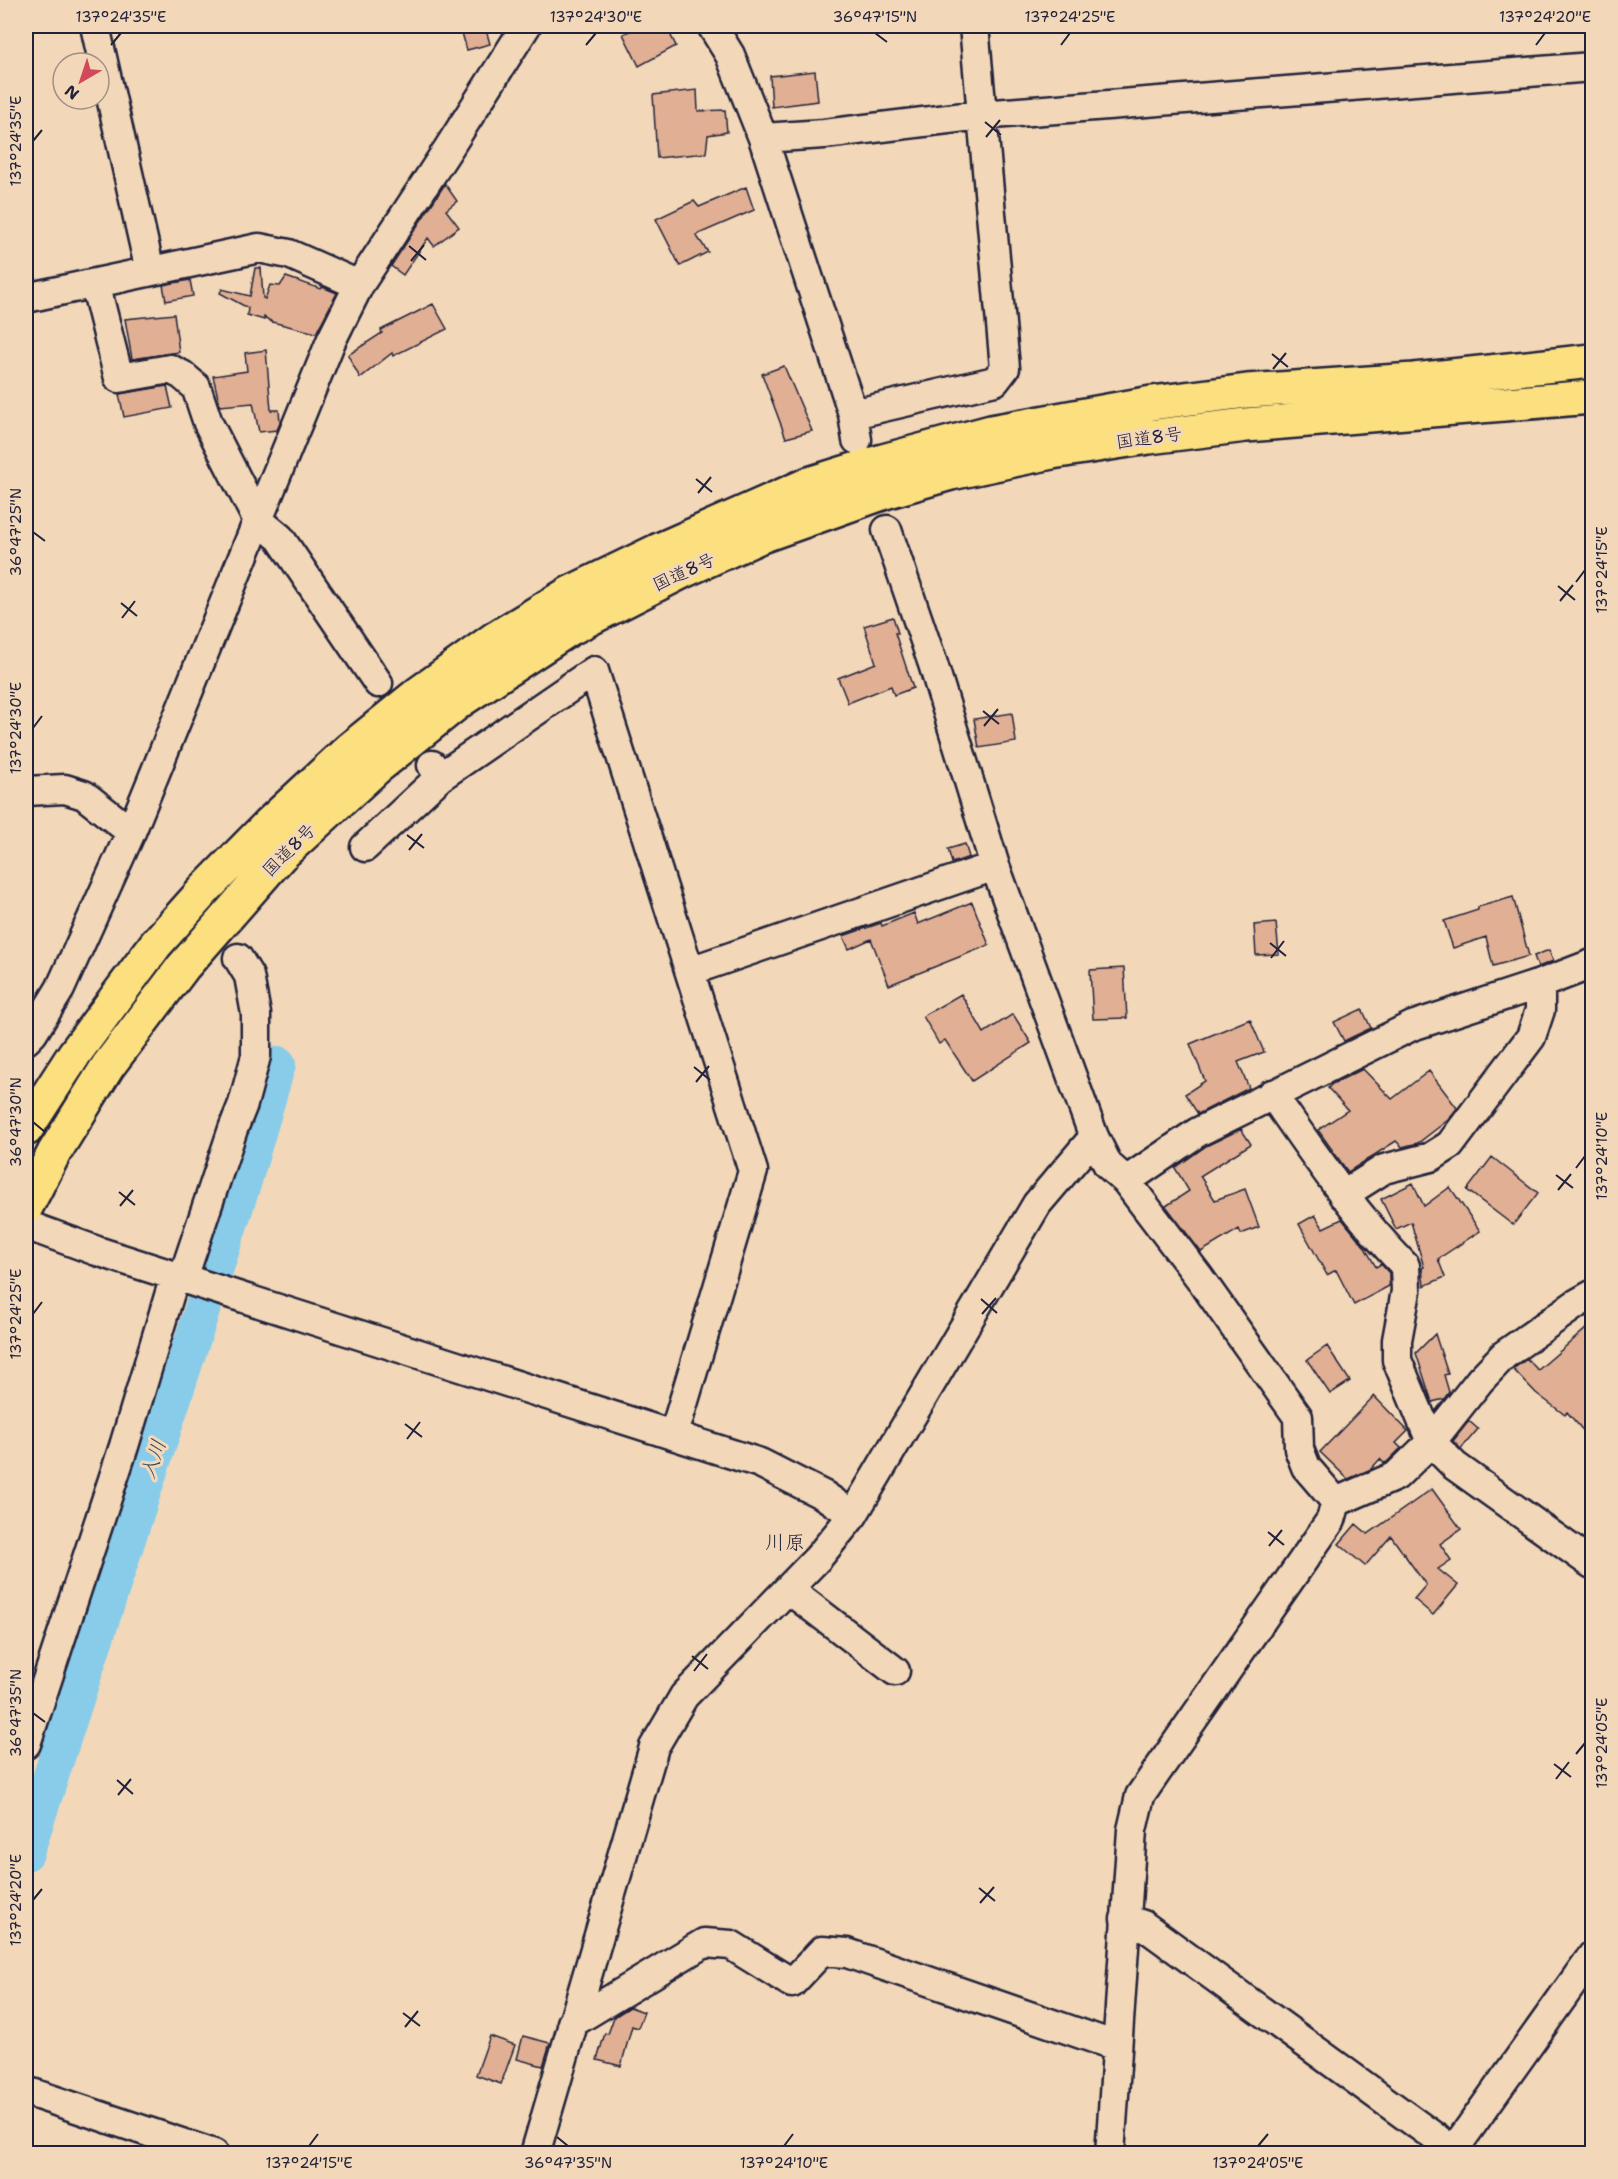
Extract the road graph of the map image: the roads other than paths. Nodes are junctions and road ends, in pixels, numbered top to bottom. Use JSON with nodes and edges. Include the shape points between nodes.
{"nodes":[{"id":1,"x":95,"y":26,"type":"edge"},
{"id":2,"x":526,"y":26,"type":"edge"},
{"id":3,"x":712,"y":26,"type":"edge"},
{"id":4,"x":974,"y":26,"type":"edge"},
{"id":5,"x":1593,"y":67,"type":"edge"},
{"id":6,"x":981,"y":115,"type":"junction"},
{"id":7,"x":763,"y":138,"type":"junction"},
{"id":8,"x":150,"y":271,"type":"junction"},
{"id":9,"x":95,"y":283,"type":"junction"},
{"id":10,"x":359,"y":285,"type":"junction"},
{"id":11,"x":26,"y":298,"type":"edge"},
{"id":12,"x":1593,"y":361,"type":"edge"},
{"id":13,"x":1593,"y":397,"type":"edge"},
{"id":14,"x":257,"y":519,"type":"junction"},
{"id":15,"x":886,"y":530,"type":"dead end"},
{"id":16,"x":378,"y":683,"type":"dead end"},
{"id":17,"x":26,"y":790,"type":"edge"},
{"id":18,"x":131,"y":832,"type":"junction"},
{"id":19,"x":365,"y":847,"type":"dead end"},
{"id":20,"x":995,"y":866,"type":"junction"},
{"id":21,"x":238,"y":958,"type":"dead end"},
{"id":22,"x":1593,"y":964,"type":"edge"},
{"id":23,"x":690,"y":971,"type":"junction"},
{"id":24,"x":1540,"y":984,"type":"junction"},
{"id":25,"x":26,"y":1040,"type":"edge"},
{"id":26,"x":1272,"y":1094,"type":"junction"},
{"id":27,"x":26,"y":1129,"type":"edge"},
{"id":28,"x":1094,"y":1137,"type":"junction"},
{"id":29,"x":1126,"y":1181,"type":"junction"},
{"id":30,"x":1343,"y":1195,"type":"junction"},
{"id":31,"x":26,"y":1207,"type":"edge"},
{"id":32,"x":26,"y":1225,"type":"edge"},
{"id":33,"x":179,"y":1277,"type":"junction"},
{"id":34,"x":1593,"y":1295,"type":"edge"},
{"id":35,"x":674,"y":1434,"type":"junction"},
{"id":36,"x":1431,"y":1442,"type":"junction"},
{"id":37,"x":1336,"y":1502,"type":"junction"},
{"id":38,"x":853,"y":1515,"type":"junction"},
{"id":39,"x":1593,"y":1564,"type":"edge"},
{"id":40,"x":788,"y":1589,"type":"junction"},
{"id":41,"x":895,"y":1671,"type":"dead end"},
{"id":42,"x":26,"y":1744,"type":"edge"},
{"id":43,"x":1125,"y":1919,"type":"junction"},
{"id":44,"x":1593,"y":1956,"type":"edge"},
{"id":45,"x":572,"y":2023,"type":"junction"},
{"id":46,"x":1116,"y":2046,"type":"junction"},
{"id":47,"x":26,"y":2091,"type":"edge"},
{"id":48,"x":1454,"y":2152,"type":"edge"},
{"id":49,"x":214,"y":2154,"type":"edge"},
{"id":50,"x":535,"y":2154,"type":"edge"},
{"id":51,"x":1110,"y":2154,"type":"edge"}],
"edges":[{"from":1,"to":8,"type":"street"},
{"from":2,"to":10,"type":"street"},
{"from":3,"to":7,"type":"street","via":[[730,55]]},
{"from":4,"to":6,"type":"street"},
{"from":5,"to":6,"type":"street"},
{"from":6,"to":7,"type":"street"},
{"from":6,"to":7,"type":"street","via":[[1005,368],[995,381],[855,427]]},
{"from":8,"to":9,"type":"street"},
{"from":8,"to":10,"type":"street","via":[[259,248],[289,254]]},
{"from":9,"to":11,"type":"street"},
{"from":9,"to":14,"type":"street","via":[[119,378],[170,369],[196,387],[208,423]]},
{"from":10,"to":14,"type":"street","via":[[331,341]]},
{"from":12,"to":27,"type":"highway","name":"国道8号","via":[[1414,380],[1247,391],[1152,403],[991,432],[809,484],[579,588],[496,638],[418,694],[350,748],[268,825],[156,944],[75,1053]]},
{"from":13,"to":31,"type":"highway","name":"国道8号","via":[[1224,428],[1052,452],[951,473],[761,536],[579,623],[461,700],[375,769],[281,855],[183,967],[108,1066]]},
{"from":14,"to":16,"type":"street","via":[[279,538]]},
{"from":14,"to":18,"type":"street"},
{"from":15,"to":20,"type":"street","via":[[933,664]]},
{"from":17,"to":18,"type":"street","via":[[65,789],[84,795]]},
{"from":18,"to":25,"type":"street","via":[[60,989]]},
{"from":19,"to":23,"type":"street","via":[[436,771],[594,671]]},
{"from":20,"to":23,"type":"street"},
{"from":20,"to":28,"type":"street"},
{"from":21,"to":33,"type":"street","via":[[249,976],[256,1014],[256,1056],[243,1104]]},
{"from":22,"to":24,"type":"street"},
{"from":23,"to":35,"type":"street","via":[[753,1171]]},
{"from":24,"to":26,"type":"street","via":[[1412,1026]]},
{"from":24,"to":30,"type":"street","via":[[1540,1010],[1531,1036],[1450,1145],[1431,1157],[1384,1169]]},
{"from":26,"to":29,"type":"street","via":[[1198,1132]]},
{"from":26,"to":30,"type":"street"},
{"from":28,"to":29,"type":"street","via":[[1108,1165]]},
{"from":28,"to":38,"type":"street","via":[[1037,1204]]},
{"from":29,"to":37,"type":"street","via":[[1298,1417],[1299,1449],[1306,1467]]},
{"from":30,"to":36,"type":"street","via":[[1405,1266],[1406,1291],[1397,1360]]},
{"from":32,"to":33,"type":"street"},
{"from":33,"to":35,"type":"street"},
{"from":33,"to":42,"type":"street"},
{"from":34,"to":36,"type":"street","via":[[1504,1355]]},
{"from":35,"to":38,"type":"street","via":[[760,1463]]},
{"from":36,"to":37,"type":"street","via":[[1396,1476]]},
{"from":36,"to":39,"type":"street","via":[[1455,1466]]},
{"from":37,"to":43,"type":"street","via":[[1331,1520],[1140,1796],[1132,1830]]},
{"from":38,"to":40,"type":"street"},
{"from":40,"to":41,"type":"street"},
{"from":40,"to":45,"type":"street","via":[[684,1696],[654,1748]]},
{"from":43,"to":46,"type":"street"},
{"from":43,"to":48,"type":"street","via":[[1143,1925]]},
{"from":44,"to":48,"type":"street"},
{"from":45,"to":46,"type":"street","via":[[704,1943],[731,1945],[792,1983],[822,1951],[847,1953]]},
{"from":45,"to":50,"type":"street"},
{"from":46,"to":51,"type":"street"},
{"from":47,"to":49,"type":"street"}]}
